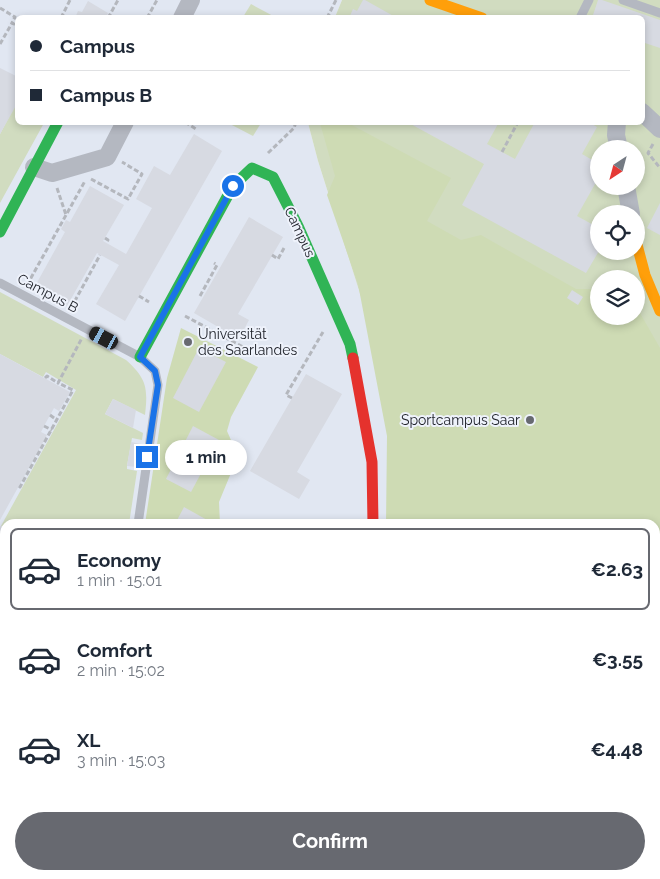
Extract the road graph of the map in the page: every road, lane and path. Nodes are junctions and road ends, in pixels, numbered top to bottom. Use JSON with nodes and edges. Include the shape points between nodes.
{"nodes":[{"id":1,"x":70,"y":0,"type":"edge"},
{"id":2,"x":118,"y":0,"type":"edge"},
{"id":3,"x":157,"y":0,"type":"edge"},
{"id":4,"x":191,"y":0,"type":"edge"},
{"id":5,"x":336,"y":0,"type":"edge"},
{"id":6,"x":430,"y":0,"type":"edge"},
{"id":7,"x":589,"y":0,"type":"edge"},
{"id":8,"x":623,"y":0,"type":"edge"},
{"id":9,"x":0,"y":8,"type":"edge"},
{"id":10,"x":660,"y":13,"type":"edge"},
{"id":11,"x":62,"y":15,"type":"edge"},
{"id":12,"x":110,"y":15,"type":"edge"},
{"id":13,"x":149,"y":15,"type":"edge"},
{"id":14,"x":184,"y":15,"type":"edge"},
{"id":15,"x":328,"y":15,"type":"edge"},
{"id":16,"x":473,"y":15,"type":"edge"},
{"id":17,"x":582,"y":15,"type":"edge"},
{"id":18,"x":12,"y":23,"type":"junction"},
{"id":19,"x":15,"y":24,"type":"edge"},
{"id":20,"x":0,"y":44,"type":"edge"},
{"id":21,"x":645,"y":116,"type":"edge"},
{"id":22,"x":56,"y":125,"type":"edge"},
{"id":23,"x":123,"y":125,"type":"edge"},
{"id":24,"x":190,"y":125,"type":"edge"},
{"id":25,"x":295,"y":125,"type":"edge"},
{"id":26,"x":516,"y":125,"type":"edge"},
{"id":27,"x":617,"y":125,"type":"edge"},
{"id":28,"x":196,"y":129,"type":"dead end"},
{"id":29,"x":658,"y":135,"type":"edge"},
{"id":30,"x":617,"y":140,"type":"edge"},
{"id":31,"x":502,"y":152,"type":"dead end"},
{"id":32,"x":123,"y":163,"type":"dead end"},
{"id":33,"x":34,"y":167,"type":"junction"},
{"id":34,"x":252,"y":168,"type":"junction"},
{"id":35,"x":660,"y":168,"type":"edge"},
{"id":36,"x":52,"y":173,"type":"junction"},
{"id":37,"x":66,"y":215,"type":"junction"},
{"id":38,"x":0,"y":232,"type":"edge"},
{"id":39,"x":98,"y":256,"type":"dead end"},
{"id":40,"x":641,"y":260,"type":"edge"},
{"id":41,"x":0,"y":283,"type":"edge"},
{"id":42,"x":22,"y":294,"type":"junction"},
{"id":43,"x":71,"y":308,"type":"dead end"},
{"id":44,"x":336,"y":311,"type":"junction"},
{"id":45,"x":660,"y":312,"type":"edge"},
{"id":46,"x":191,"y":319,"type":"dead end"},
{"id":47,"x":83,"y":336,"type":"dead end"},
{"id":48,"x":256,"y":354,"type":"dead end"},
{"id":49,"x":140,"y":357,"type":"junction"},
{"id":50,"x":46,"y":378,"type":"dead end"},
{"id":51,"x":58,"y":382,"type":"junction"},
{"id":52,"x":292,"y":398,"type":"dead end"},
{"id":53,"x":50,"y":415,"type":"dead end"},
{"id":54,"x":57,"y":420,"type":"junction"},
{"id":55,"x":44,"y":426,"type":"dead end"},
{"id":56,"x":52,"y":430,"type":"junction"},
{"id":57,"x":19,"y":486,"type":"dead end"},
{"id":58,"x":139,"y":519,"type":"edge"},
{"id":59,"x":373,"y":519,"type":"edge"}],
"edges":[{"from":1,"to":11,"type":"path"},
{"from":2,"to":12,"type":"path"},
{"from":3,"to":13,"type":"path"},
{"from":4,"to":14,"type":"street"},
{"from":5,"to":15,"type":"path"},
{"from":6,"to":16,"type":"street"},
{"from":7,"to":17,"type":"lane"},
{"from":8,"to":10,"type":"lane"},
{"from":9,"to":18,"type":"path","via":[[15,16]]},
{"from":18,"to":19,"type":"path"},
{"from":18,"to":20,"type":"path"},
{"from":21,"to":29,"type":"street"},
{"from":22,"to":33,"type":"street"},
{"from":23,"to":36,"type":"street","via":[[106,157]]},
{"from":24,"to":28,"type":"path"},
{"from":25,"to":34,"type":"path"},
{"from":26,"to":31,"type":"path"},
{"from":27,"to":30,"type":"street"},
{"from":29,"to":35,"type":"path","via":[[648,153]]},
{"from":32,"to":37,"type":"path","via":[[142,174],[128,199],[87,177]]},
{"from":33,"to":36,"type":"street"},
{"from":33,"to":38,"type":"street"},
{"from":34,"to":44,"type":"street","name":"Campus","via":[[273,177]]},
{"from":34,"to":49,"type":"street","via":[[233,186]]},
{"from":36,"to":37,"type":"path"},
{"from":37,"to":42,"type":"path"},
{"from":39,"to":43,"type":"path"},
{"from":40,"to":45,"type":"street"},
{"from":41,"to":42,"type":"lane","name":"Campus B"},
{"from":42,"to":49,"type":"lane","name":"Campus B"},
{"from":44,"to":52,"type":"path","via":[[286,395]]},
{"from":44,"to":59,"type":"street","name":"Campus","via":[[350,344],[372,462]]},
{"from":46,"to":48,"type":"path"},
{"from":47,"to":51,"type":"path"},
{"from":49,"to":58,"type":"lane","name":"Campus B","via":[[155,371],[158,385]]},
{"from":50,"to":51,"type":"path"},
{"from":51,"to":54,"type":"path","via":[[73,390]]},
{"from":53,"to":54,"type":"path"},
{"from":54,"to":56,"type":"path"},
{"from":55,"to":56,"type":"path"},
{"from":56,"to":57,"type":"path","via":[[29,469],[27,479]]}]}
